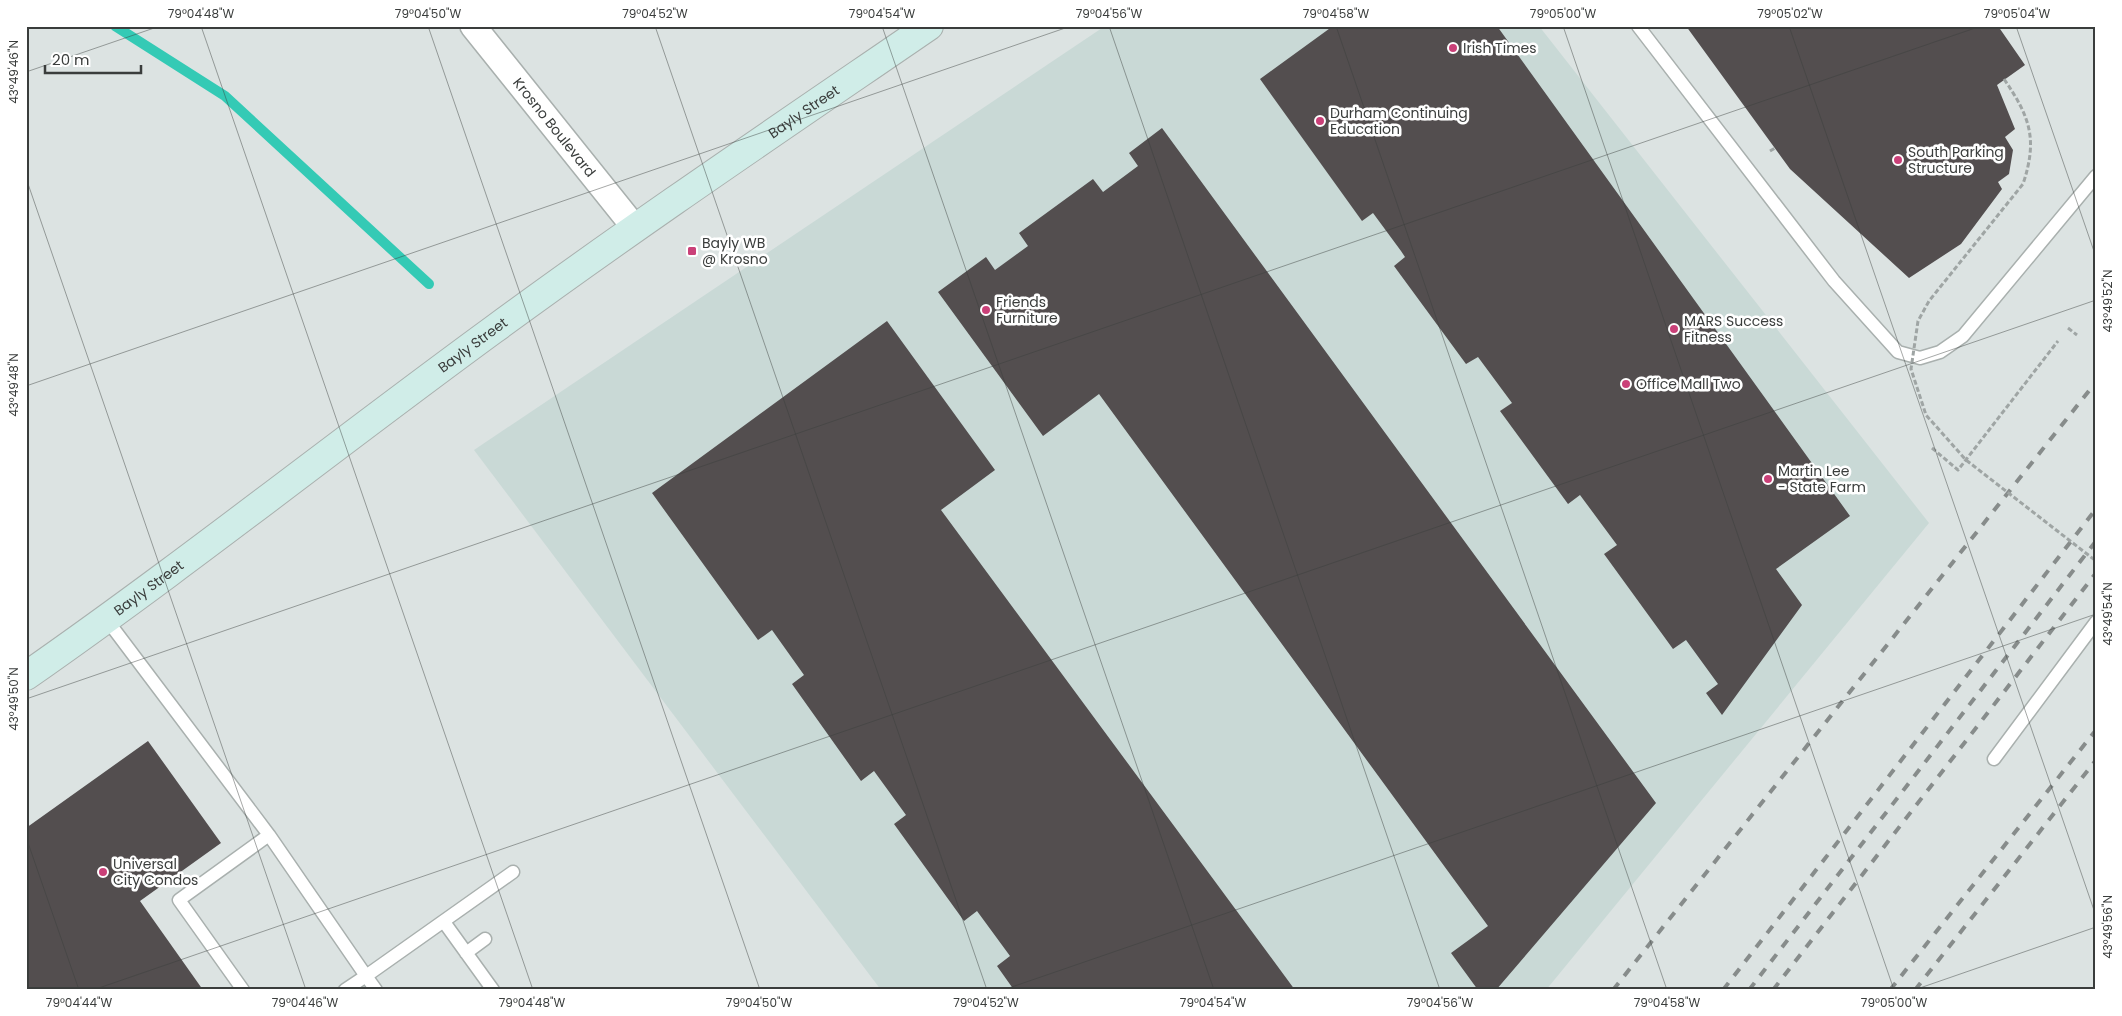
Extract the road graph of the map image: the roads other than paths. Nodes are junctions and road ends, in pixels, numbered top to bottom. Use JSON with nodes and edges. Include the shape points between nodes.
{"nodes":[{"id":1,"x":473,"y":26,"type":"edge"},
{"id":2,"x":929,"y":26,"type":"edge"},
{"id":3,"x":1638,"y":26,"type":"edge"},
{"id":4,"x":2096,"y":176,"type":"edge"},
{"id":5,"x":635,"y":228,"type":"junction"},
{"id":6,"x":107,"y":620,"type":"junction"},
{"id":7,"x":2096,"y":622,"type":"edge"},
{"id":8,"x":26,"y":676,"type":"edge"},
{"id":9,"x":1994,"y":759,"type":"dead end"},
{"id":10,"x":269,"y":836,"type":"junction"},
{"id":11,"x":513,"y":872,"type":"dead end"},
{"id":12,"x":444,"y":922,"type":"junction"},
{"id":13,"x":485,"y":939,"type":"dead end"},
{"id":14,"x":466,"y":953,"type":"junction"},
{"id":15,"x":366,"y":976,"type":"junction"},
{"id":16,"x":243,"y":990,"type":"edge"},
{"id":17,"x":345,"y":990,"type":"edge"},
{"id":18,"x":376,"y":990,"type":"edge"},
{"id":19,"x":493,"y":990,"type":"edge"}],
"edges":[{"from":1,"to":5,"type":"street","name":"Krosno Boulevard"},
{"from":2,"to":5,"type":"main road","name":"Bayly Street"},
{"from":3,"to":4,"type":"lane","via":[[1834,281],[1898,352],[1920,358],[1940,352],[1963,336]]},
{"from":5,"to":6,"type":"main road","name":"Bayly Street","via":[[492,330]]},
{"from":6,"to":8,"type":"main road","name":"Bayly Street"},
{"from":6,"to":10,"type":"lane"},
{"from":7,"to":9,"type":"lane"},
{"from":10,"to":15,"type":"lane"},
{"from":10,"to":16,"type":"lane","via":[[179,900]]},
{"from":11,"to":12,"type":"lane"},
{"from":12,"to":14,"type":"lane"},
{"from":12,"to":15,"type":"lane"},
{"from":13,"to":14,"type":"lane"},
{"from":14,"to":19,"type":"lane"},
{"from":15,"to":17,"type":"lane"},
{"from":15,"to":18,"type":"lane"}]}
